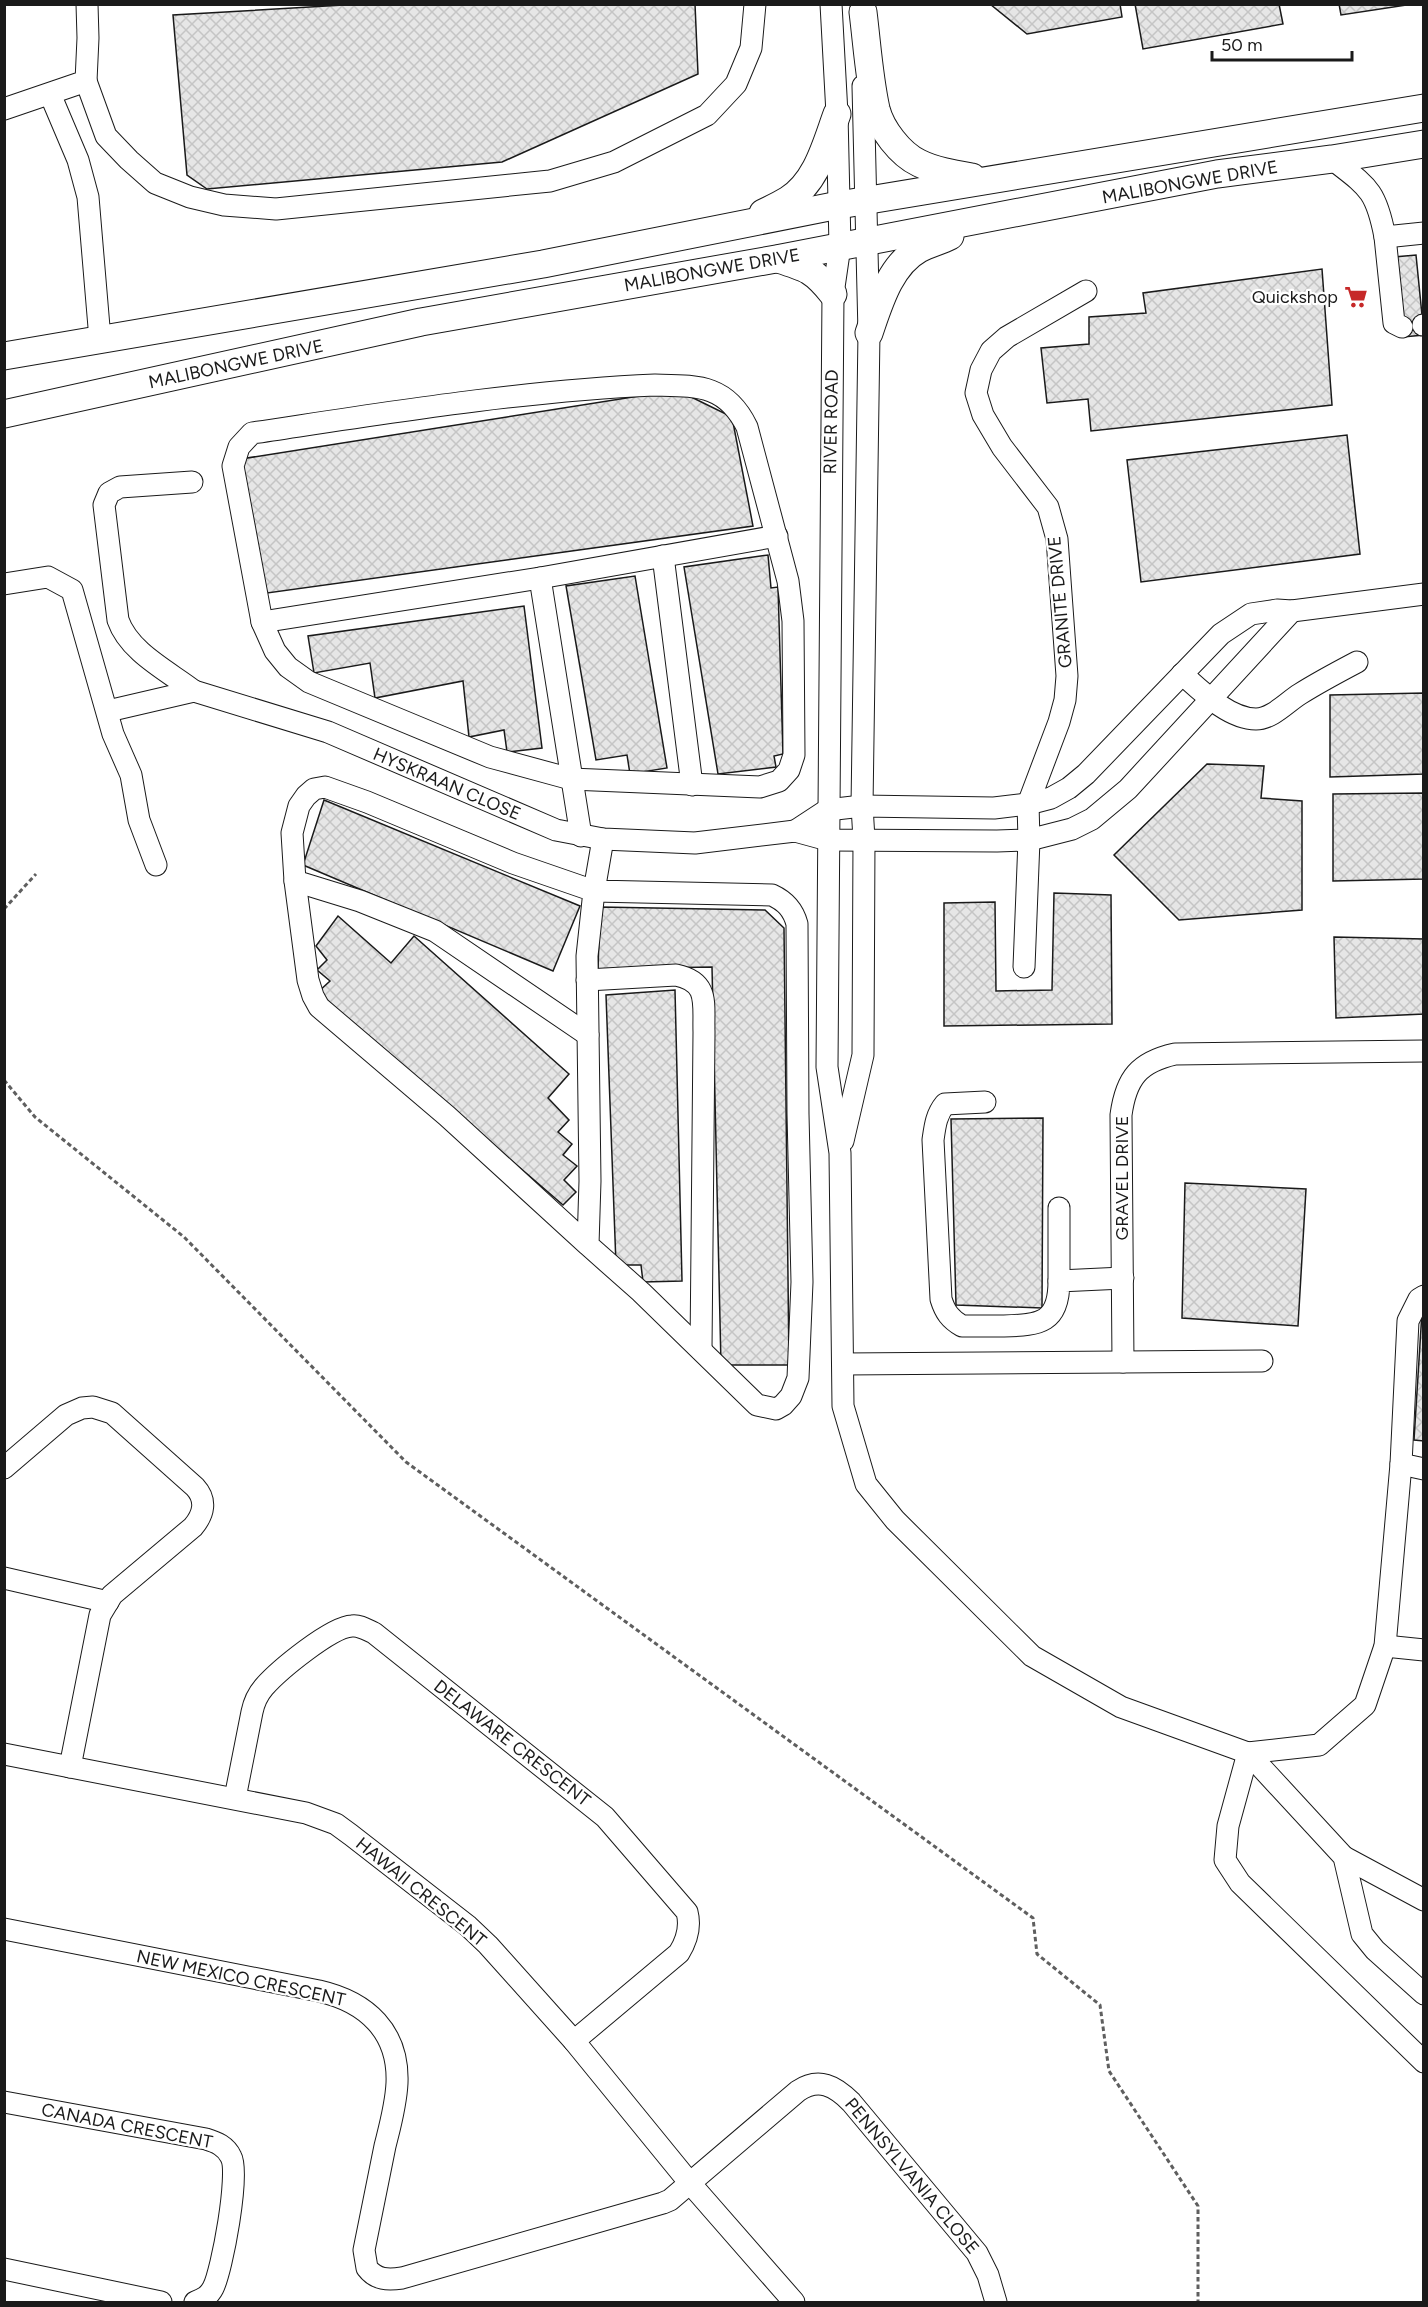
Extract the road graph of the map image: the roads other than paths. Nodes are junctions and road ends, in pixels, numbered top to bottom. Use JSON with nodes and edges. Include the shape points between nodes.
{"nodes":[{"id":1,"x":87,"y":4,"type":"edge"},
{"id":2,"x":755,"y":4,"type":"edge"},
{"id":3,"x":831,"y":4,"type":"edge"},
{"id":4,"x":863,"y":8,"type":"edge"},
{"id":5,"x":86,"y":81,"type":"junction"},
{"id":6,"x":50,"y":94,"type":"junction"},
{"id":7,"x":1424,"y":108,"type":"edge"},
{"id":8,"x":4,"y":109,"type":"edge"},
{"id":9,"x":837,"y":114,"type":"junction"},
{"id":10,"x":1424,"y":144,"type":"edge"},
{"id":11,"x":1332,"y":159,"type":"junction"},
{"id":12,"x":991,"y":180,"type":"junction"},
{"id":13,"x":852,"y":203,"type":"junction"},
{"id":14,"x":1001,"y":215,"type":"junction"},
{"id":15,"x":746,"y":222,"type":"junction"},
{"id":16,"x":1424,"y":233,"type":"edge"},
{"id":17,"x":1384,"y":237,"type":"junction"},
{"id":18,"x":866,"y":242,"type":"junction"},
{"id":19,"x":840,"y":246,"type":"junction"},
{"id":20,"x":776,"y":259,"type":"junction"},
{"id":21,"x":1086,"y":291,"type":"dead end"},
{"id":22,"x":833,"y":294,"type":"junction"},
{"id":23,"x":1402,"y":327,"type":"dead end"},
{"id":24,"x":869,"y":333,"type":"junction"},
{"id":25,"x":100,"y":339,"type":"junction"},
{"id":26,"x":4,"y":356,"type":"edge"},
{"id":27,"x":4,"y":414,"type":"edge"},
{"id":28,"x":192,"y":482,"type":"dead end"},
{"id":29,"x":777,"y":536,"type":"junction"},
{"id":30,"x":663,"y":556,"type":"junction"},
{"id":31,"x":540,"y":578,"type":"junction"},
{"id":32,"x":4,"y":584,"type":"edge"},
{"id":33,"x":1424,"y":594,"type":"edge"},
{"id":34,"x":1292,"y":611,"type":"junction"},
{"id":35,"x":262,"y":622,"type":"junction"},
{"id":36,"x":1357,"y":662,"type":"dead end"},
{"id":37,"x":1182,"y":674,"type":"junction"},
{"id":38,"x":194,"y":691,"type":"junction"},
{"id":39,"x":1210,"y":699,"type":"junction"},
{"id":40,"x":108,"y":711,"type":"junction"},
{"id":41,"x":571,"y":779,"type":"junction"},
{"id":42,"x":692,"y":785,"type":"junction"},
{"id":43,"x":1028,"y":804,"type":"junction"},
{"id":44,"x":862,"y":806,"type":"junction"},
{"id":45,"x":827,"y":810,"type":"junction"},
{"id":46,"x":795,"y":831,"type":"junction"},
{"id":47,"x":581,"y":836,"type":"junction"},
{"id":48,"x":603,"y":839,"type":"junction"},
{"id":49,"x":864,"y":839,"type":"junction"},
{"id":50,"x":828,"y":840,"type":"junction"},
{"id":51,"x":1029,"y":840,"type":"junction"},
{"id":52,"x":156,"y":865,"type":"dead end"},
{"id":53,"x":295,"y":881,"type":"junction"},
{"id":54,"x":594,"y":891,"type":"junction"},
{"id":55,"x":1024,"y":967,"type":"dead end"},
{"id":56,"x":587,"y":980,"type":"junction"},
{"id":57,"x":588,"y":1035,"type":"junction"},
{"id":58,"x":1424,"y":1051,"type":"edge"},
{"id":59,"x":985,"y":1102,"type":"dead end"},
{"id":60,"x":840,"y":1153,"type":"junction"},
{"id":61,"x":1059,"y":1208,"type":"dead end"},
{"id":62,"x":588,"y":1245,"type":"junction"},
{"id":63,"x":1123,"y":1278,"type":"junction"},
{"id":64,"x":1059,"y":1281,"type":"junction"},
{"id":65,"x":1424,"y":1296,"type":"edge"},
{"id":66,"x":700,"y":1350,"type":"junction"},
{"id":67,"x":1262,"y":1361,"type":"dead end"},
{"id":68,"x":1123,"y":1362,"type":"junction"},
{"id":69,"x":843,"y":1364,"type":"junction"},
{"id":70,"x":1401,"y":1464,"type":"junction"},
{"id":71,"x":4,"y":1468,"type":"edge"},
{"id":72,"x":1424,"y":1469,"type":"edge"},
{"id":73,"x":4,"y":1578,"type":"edge"},
{"id":74,"x":108,"y":1602,"type":"junction"},
{"id":75,"x":1385,"y":1646,"type":"junction"},
{"id":76,"x":1424,"y":1650,"type":"edge"},
{"id":77,"x":1248,"y":1753,"type":"junction"},
{"id":78,"x":4,"y":1754,"type":"edge"},
{"id":79,"x":70,"y":1767,"type":"junction"},
{"id":80,"x":235,"y":1798,"type":"junction"},
{"id":81,"x":1344,"y":1857,"type":"junction"},
{"id":82,"x":1424,"y":1900,"type":"edge"},
{"id":83,"x":4,"y":1929,"type":"edge"},
{"id":84,"x":1424,"y":1994,"type":"edge"},
{"id":85,"x":574,"y":2041,"type":"junction"},
{"id":86,"x":1424,"y":2062,"type":"edge"},
{"id":87,"x":4,"y":2102,"type":"edge"},
{"id":88,"x":689,"y":2182,"type":"junction"},
{"id":89,"x":4,"y":2269,"type":"edge"},
{"id":90,"x":161,"y":2302,"type":"edge"},
{"id":91,"x":195,"y":2302,"type":"edge"},
{"id":92,"x":795,"y":2302,"type":"edge"},
{"id":93,"x":996,"y":2302,"type":"edge"}],
"edges":[{"from":1,"to":5,"type":"street"},
{"from":2,"to":5,"type":"street","via":[[751,48],[736,84],[707,115],[614,162],[550,181],[276,209],[224,205],[155,183],[129,160],[106,136]]},
{"from":3,"to":9,"type":"street","name":"RIVER ROAD"},
{"from":4,"to":12,"type":"main road","via":[[877,111],[888,132],[916,162],[935,170]]},
{"from":4,"to":13,"type":"street","name":"RIVER ROAD"},
{"from":5,"to":6,"type":"street"},
{"from":6,"to":8,"type":"street"},
{"from":6,"to":25,"type":"street","via":[[78,160],[88,197]]},
{"from":7,"to":12,"type":"main road","name":"MALIBONGWE DRIVE"},
{"from":9,"to":13,"type":"street","name":"RIVER ROAD"},
{"from":9,"to":15,"type":"main road","via":[[805,184],[790,199]]},
{"from":10,"to":11,"type":"main road","name":"MALIBONGWE DRIVE"},
{"from":11,"to":14,"type":"main road","name":"MALIBONGWE DRIVE","via":[[1217,174]]},
{"from":11,"to":17,"type":"street","via":[[1370,192],[1379,208]]},
{"from":12,"to":13,"type":"main road","name":"MALIBONGWE DRIVE"},
{"from":13,"to":15,"type":"main road","name":"MALIBONGWE DRIVE"},
{"from":13,"to":18,"type":"street","name":"RIVER ROAD"},
{"from":13,"to":19,"type":"street","name":"RIVER ROAD"},
{"from":14,"to":18,"type":"main road","name":"MALIBONGWE DRIVE"},
{"from":14,"to":24,"type":"main road","via":[[918,250],[905,260],[894,273]]},
{"from":15,"to":25,"type":"main road","name":"MALIBONGWE DRIVE","via":[[543,264]]},
{"from":16,"to":17,"type":"street"},
{"from":17,"to":23,"type":"street","via":[[1394,323]]},
{"from":18,"to":19,"type":"main road","name":"MALIBONGWE DRIVE"},
{"from":18,"to":24,"type":"street","name":"RIVER ROAD"},
{"from":19,"to":20,"type":"main road","name":"MALIBONGWE DRIVE"},
{"from":19,"to":22,"type":"street","name":"RIVER ROAD"},
{"from":20,"to":22,"type":"main road","via":[[817,275]]},
{"from":20,"to":27,"type":"main road","name":"MALIBONGWE DRIVE","via":[[422,322]]},
{"from":21,"to":43,"type":"street","name":"GRANITE DRIVE","via":[[1007,337],[991,351],[981,370],[976,393],[982,415],[1002,447],[1048,507],[1057,538],[1067,676],[1065,700]]},
{"from":22,"to":45,"type":"street","name":"RIVER ROAD"},
{"from":24,"to":44,"type":"street","name":"RIVER ROAD"},
{"from":25,"to":26,"type":"main road","name":"MALIBONGWE DRIVE"},
{"from":28,"to":38,"type":"street","via":[[120,487],[109,493],[104,505],[122,631],[143,653]]},
{"from":29,"to":30,"type":"street"},
{"from":29,"to":35,"type":"street","via":[[739,410],[705,388],[581,388],[252,433],[239,447],[233,466]]},
{"from":29,"to":42,"type":"street","via":[[793,621],[794,755],[789,770],[779,781],[759,788]]},
{"from":30,"to":31,"type":"street"},
{"from":30,"to":42,"type":"street"},
{"from":31,"to":35,"type":"street"},
{"from":31,"to":41,"type":"street"},
{"from":32,"to":40,"type":"street","via":[[48,577],[72,590]]},
{"from":33,"to":34,"type":"street"},
{"from":34,"to":37,"type":"street","via":[[1251,614],[1221,634]]},
{"from":34,"to":39,"type":"street"},
{"from":35,"to":41,"type":"street","via":[[275,651],[288,667],[309,682],[490,757]]},
{"from":36,"to":39,"type":"street","via":[[1259,719],[1233,712]]},
{"from":37,"to":39,"type":"street"},
{"from":37,"to":43,"type":"street","via":[[1086,774],[1051,798]]},
{"from":38,"to":40,"type":"street"},
{"from":38,"to":47,"type":"street","name":"HYSKRAAN CLOSE","via":[[328,732],[526,818]]},
{"from":39,"to":51,"type":"street","via":[[1128,789],[1092,819],[1072,829]]},
{"from":40,"to":52,"type":"street"},
{"from":41,"to":42,"type":"street"},
{"from":41,"to":47,"type":"street"},
{"from":43,"to":44,"type":"street","via":[[994,808]]},
{"from":43,"to":51,"type":"street","name":"GRANITE DRIVE"},
{"from":44,"to":45,"type":"street"},
{"from":44,"to":49,"type":"street","name":"RIVER ROAD"},
{"from":45,"to":46,"type":"street"},
{"from":45,"to":50,"type":"street","name":"RIVER ROAD"},
{"from":46,"to":48,"type":"street","name":"HYSKRAAN CLOSE","via":[[695,843]]},
{"from":46,"to":50,"type":"street"},
{"from":47,"to":48,"type":"street","name":"HYSKRAAN CLOSE"},
{"from":48,"to":54,"type":"street"},
{"from":49,"to":50,"type":"street"},
{"from":49,"to":51,"type":"street"},
{"from":49,"to":60,"type":"street","name":"RIVER ROAD","via":[[863,1055]]},
{"from":50,"to":60,"type":"street","name":"RIVER ROAD","via":[[827,1067]]},
{"from":51,"to":55,"type":"street","name":"GRANITE DRIVE"},
{"from":53,"to":54,"type":"street","via":[[295,816],[306,795],[325,787],[513,863]]},
{"from":53,"to":57,"type":"street","via":[[360,901],[435,931]]},
{"from":53,"to":62,"type":"street","via":[[308,980],[319,1006]]},
{"from":54,"to":56,"type":"street"},
{"from":54,"to":66,"type":"street","via":[[772,895],[789,907],[797,924],[802,1282],[798,1378],[791,1396],[776,1408],[757,1405]]},
{"from":56,"to":57,"type":"street"},
{"from":56,"to":66,"type":"street","via":[[676,975],[689,978],[700,989],[704,1068]]},
{"from":57,"to":62,"type":"street"},
{"from":58,"to":63,"type":"street","name":"GRAVEL DRIVE","via":[[1174,1054],[1153,1059],[1141,1068],[1123,1103]]},
{"from":59,"to":64,"type":"street","via":[[945,1104],[935,1122],[941,1299],[945,1311],[962,1326],[1032,1325],[1044,1320],[1054,1308]]},
{"from":60,"to":69,"type":"street"},
{"from":61,"to":64,"type":"street"},
{"from":62,"to":66,"type":"street"},
{"from":63,"to":64,"type":"street"},
{"from":63,"to":68,"type":"street","name":"GRAVEL DRIVE"},
{"from":65,"to":70,"type":"street","via":[[1408,1321]]},
{"from":67,"to":68,"type":"street"},
{"from":68,"to":69,"type":"street"},
{"from":69,"to":77,"type":"street","via":[[843,1406],[866,1484],[895,1520],[1032,1656],[1121,1707]]},
{"from":70,"to":72,"type":"street"},
{"from":70,"to":75,"type":"street"},
{"from":71,"to":74,"type":"street","via":[[66,1415],[93,1407],[112,1413],[201,1494],[203,1508],[194,1527]]},
{"from":73,"to":74,"type":"street"},
{"from":74,"to":79,"type":"street","via":[[97,1626]]},
{"from":75,"to":76,"type":"street"},
{"from":75,"to":77,"type":"street","via":[[1365,1705],[1319,1745]]},
{"from":77,"to":81,"type":"street"},
{"from":77,"to":86,"type":"street","via":[[1228,1826],[1225,1860],[1240,1883]]},
{"from":78,"to":79,"type":"street","name":"HAWAII CRESCENT"},
{"from":79,"to":80,"type":"street","name":"HAWAII CRESCENT"},
{"from":80,"to":85,"type":"street","name":"HAWAII CRESCENT","via":[[317,1816],[336,1824],[479,1935]]},
{"from":80,"to":85,"type":"street","name":"DELAWARE CRESCENT","via":[[252,1712],[265,1686],[336,1630],[352,1626],[374,1633],[605,1817],[687,1912],[688,1929],[679,1953]]},
{"from":81,"to":82,"type":"street"},
{"from":81,"to":84,"type":"street","via":[[1362,1934]]},
{"from":83,"to":88,"type":"street","name":"NEW MEXICO CRESCENT","via":[[327,1993],[368,2013],[390,2043],[397,2074],[364,2250],[367,2268],[376,2277],[402,2278],[653,2207],[670,2200]]},
{"from":85,"to":88,"type":"street","name":"HAWAII CRESCENT"},
{"from":87,"to":91,"type":"street","name":"CANADA CRESCENT","via":[[206,2139],[226,2149],[234,2163],[234,2180],[220,2263],[210,2293]]},
{"from":88,"to":92,"type":"street","name":"HAWAII CRESCENT"},
{"from":88,"to":93,"type":"street","name":"PENNSYLVANIA CLOSE","via":[[806,2086],[834,2087],[851,2102],[977,2253]]},
{"from":89,"to":90,"type":"street"}]}
